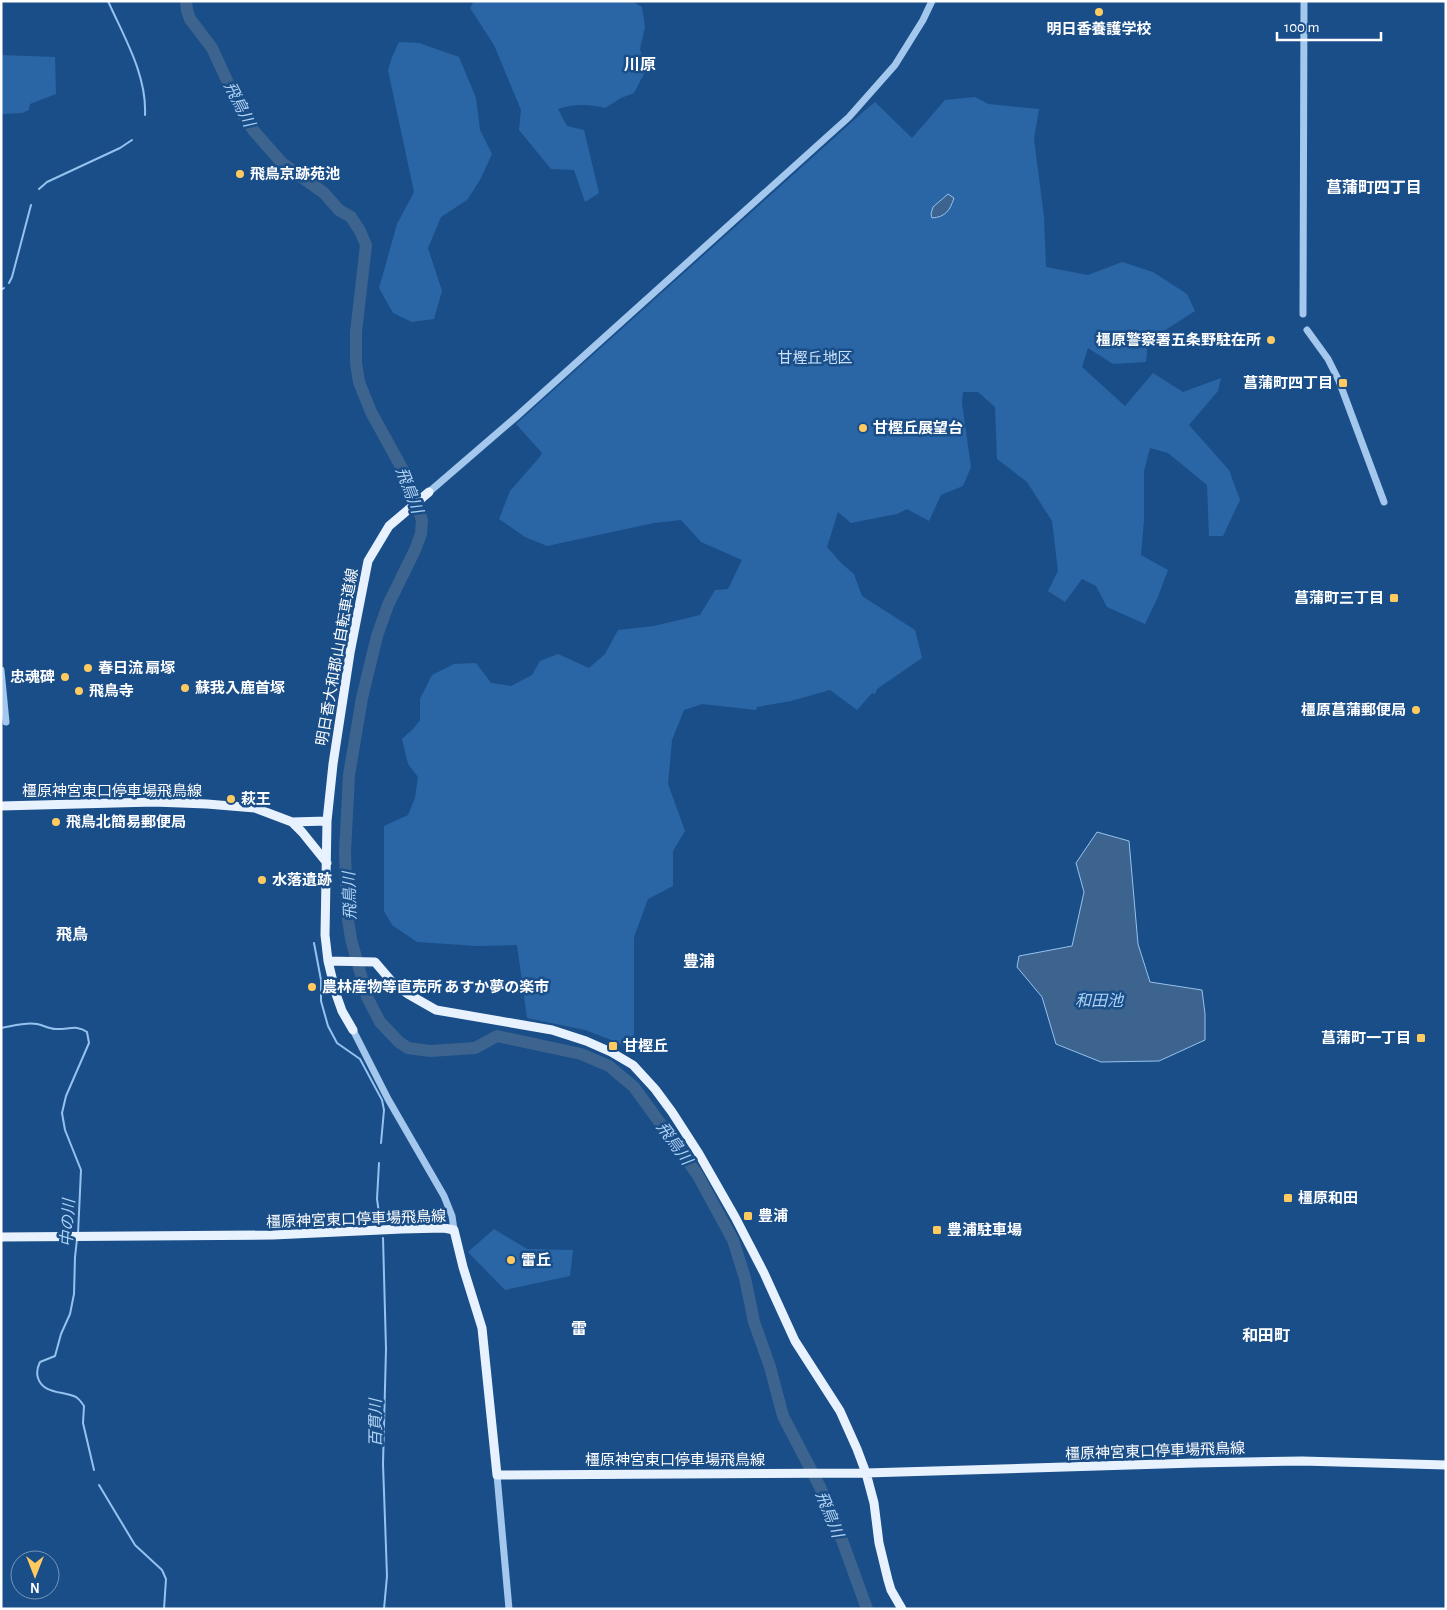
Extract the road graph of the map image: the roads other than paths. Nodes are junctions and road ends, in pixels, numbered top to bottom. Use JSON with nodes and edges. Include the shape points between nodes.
{"nodes":[{"id":1,"x":932,"y":1,"type":"edge"},
{"id":2,"x":1304,"y":1,"type":"edge"},
{"id":3,"x":1303,"y":314,"type":"dead end"},
{"id":4,"x":1307,"y":330,"type":"dead end"},
{"id":5,"x":429,"y":492,"type":"joint"},
{"id":6,"x":1384,"y":502,"type":"dead end"},
{"id":7,"x":1,"y":670,"type":"edge"},
{"id":8,"x":6,"y":722,"type":"dead end"},
{"id":9,"x":1,"y":806,"type":"edge"},
{"id":10,"x":292,"y":822,"type":"junction"},
{"id":11,"x":327,"y":822,"type":"junction"},
{"id":12,"x":327,"y":862,"type":"junction"},
{"id":13,"x":328,"y":961,"type":"junction"},
{"id":14,"x":353,"y":1030,"type":"joint"},
{"id":15,"x":454,"y":1230,"type":"junction"},
{"id":16,"x":1,"y":1237,"type":"edge"},
{"id":17,"x":1446,"y":1465,"type":"edge"},
{"id":18,"x":866,"y":1473,"type":"junction"},
{"id":19,"x":498,"y":1475,"type":"junction"},
{"id":20,"x":509,"y":1609,"type":"edge"},
{"id":21,"x":902,"y":1609,"type":"edge"}],
"edges":[{"from":1,"to":5,"type":"street","via":[[924,20],[895,65],[849,117]]},
{"from":2,"to":3,"type":"street"},
{"from":4,"to":6,"type":"street","via":[[1339,381]]},
{"from":5,"to":11,"type":"main road","name":"明日香大和郡山自転車道線","via":[[389,526],[368,561],[350,653]]},
{"from":7,"to":8,"type":"street"},
{"from":9,"to":10,"type":"main road","name":"橿原神宮東口停車場飛鳥線","via":[[154,802],[208,804],[255,808]]},
{"from":10,"to":11,"type":"main road","name":"橿原神宮東口停車場飛鳥線"},
{"from":10,"to":12,"type":"main road"},
{"from":11,"to":12,"type":"main road"},
{"from":12,"to":13,"type":"main road","via":[[325,935]]},
{"from":13,"to":14,"type":"main road","via":[[342,1011]]},
{"from":13,"to":18,"type":"main road","via":[[375,962],[393,983],[436,1010],[552,1030],[595,1044],[632,1065],[655,1089],[699,1154],[764,1273],[795,1341],[840,1411]]},
{"from":14,"to":15,"type":"street","via":[[444,1196]]},
{"from":15,"to":16,"type":"main road","name":"橿原神宮東口停車場飛鳥線"},
{"from":15,"to":19,"type":"main road","name":"橿原神宮東口停車場飛鳥線","via":[[482,1328]]},
{"from":17,"to":18,"type":"main road","name":"橿原神宮東口停車場飛鳥線","via":[[1195,1462]]},
{"from":18,"to":19,"type":"main road","name":"橿原神宮東口停車場飛鳥線"},
{"from":18,"to":21,"type":"main road","via":[[888,1580]]},
{"from":19,"to":20,"type":"street"}]}
